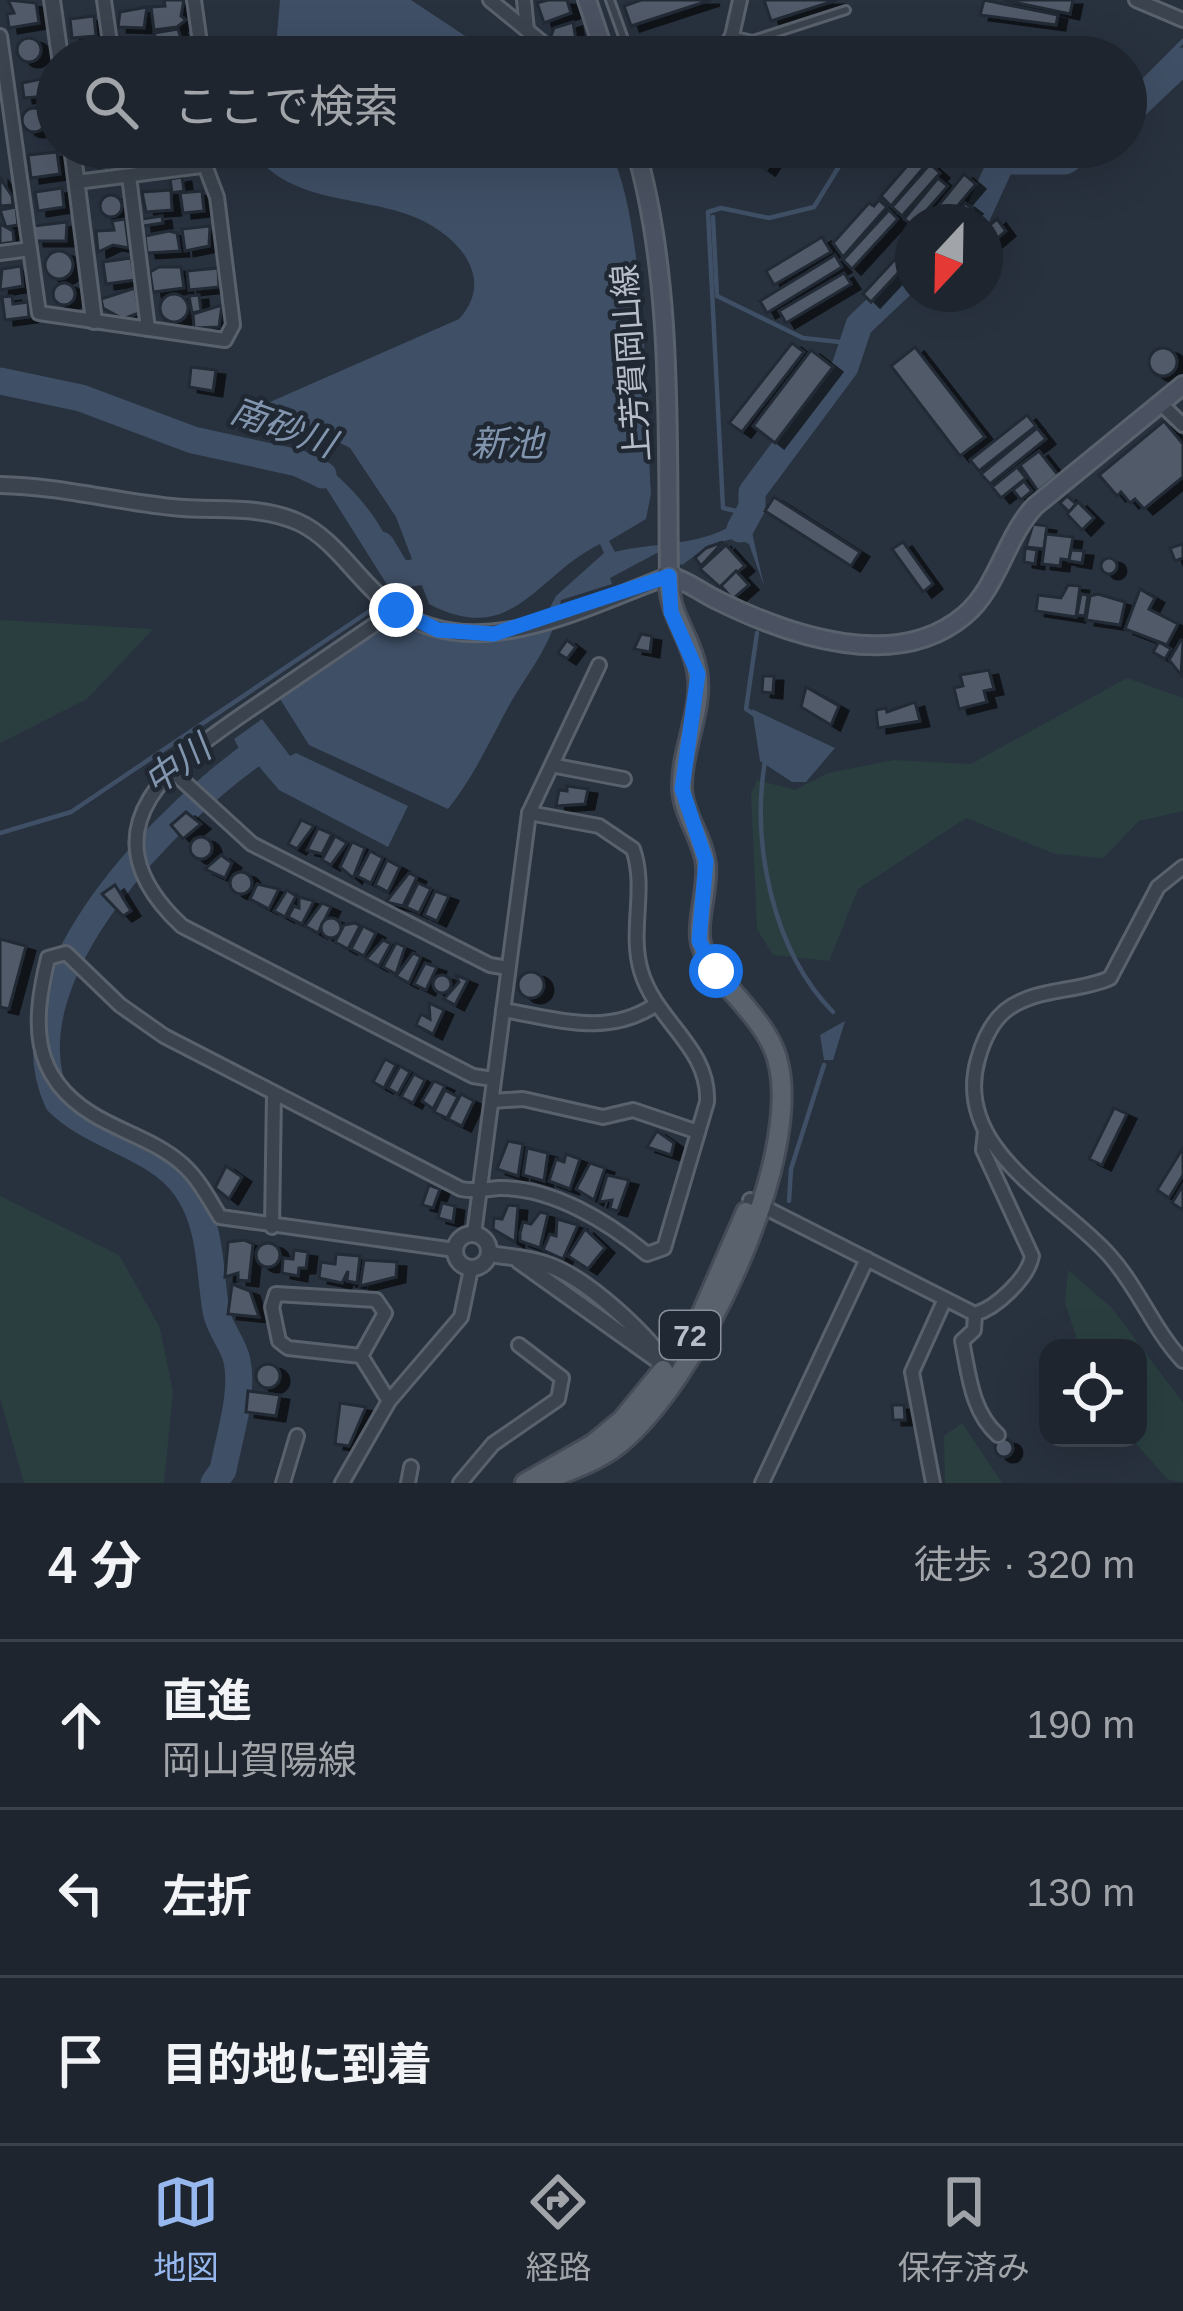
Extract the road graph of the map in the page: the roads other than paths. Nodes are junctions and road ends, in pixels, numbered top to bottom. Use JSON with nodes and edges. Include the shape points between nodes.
{"nodes":[{"id":1,"x":52,"y":0,"type":"edge"},
{"id":2,"x":104,"y":0,"type":"edge"},
{"id":3,"x":194,"y":0,"type":"edge"},
{"id":4,"x":490,"y":0,"type":"edge"},
{"id":5,"x":524,"y":0,"type":"edge"},
{"id":6,"x":587,"y":0,"type":"edge"},
{"id":7,"x":610,"y":0,"type":"edge"},
{"id":8,"x":740,"y":0,"type":"edge"},
{"id":9,"x":1136,"y":0,"type":"edge"},
{"id":10,"x":846,"y":10,"type":"dead end"},
{"id":11,"x":1183,"y":20,"type":"edge"},
{"id":12,"x":527,"y":30,"type":"junction"},
{"id":13,"x":0,"y":35,"type":"edge"},
{"id":14,"x":57,"y":36,"type":"edge"},
{"id":15,"x":109,"y":36,"type":"edge"},
{"id":16,"x":199,"y":36,"type":"edge"},
{"id":17,"x":534,"y":36,"type":"edge"},
{"id":18,"x":599,"y":36,"type":"edge"},
{"id":19,"x":623,"y":36,"type":"edge"},
{"id":20,"x":733,"y":36,"type":"edge"},
{"id":21,"x":765,"y":36,"type":"edge"},
{"id":22,"x":3,"y":75,"type":"edge"},
{"id":23,"x":17,"y":160,"type":"junction"},
{"id":24,"x":0,"y":163,"type":"edge"},
{"id":25,"x":74,"y":168,"type":"edge"},
{"id":26,"x":187,"y":168,"type":"edge"},
{"id":27,"x":202,"y":168,"type":"edge"},
{"id":28,"x":642,"y":168,"type":"edge"},
{"id":29,"x":129,"y":176,"type":"junction"},
{"id":30,"x":76,"y":182,"type":"junction"},
{"id":31,"x":30,"y":249,"type":"junction"},
{"id":32,"x":0,"y":253,"type":"edge"},
{"id":33,"x":94,"y":321,"type":"junction"},
{"id":34,"x":148,"y":328,"type":"junction"},
{"id":35,"x":1183,"y":385,"type":"edge"},
{"id":36,"x":1160,"y":404,"type":"junction"},
{"id":37,"x":1183,"y":425,"type":"edge"},
{"id":38,"x":0,"y":485,"type":"edge"},
{"id":39,"x":669,"y":572,"type":"junction"},
{"id":40,"x":396,"y":610,"type":"junction"},
{"id":41,"x":599,"y":665,"type":"dead end"},
{"id":42,"x":556,"y":766,"type":"junction"},
{"id":43,"x":169,"y":768,"type":"junction"},
{"id":44,"x":624,"y":779,"type":"dead end"},
{"id":45,"x":529,"y":813,"type":"junction"},
{"id":46,"x":1183,"y":867,"type":"edge"},
{"id":47,"x":508,"y":968,"type":"junction"},
{"id":48,"x":655,"y":1005,"type":"junction"},
{"id":49,"x":503,"y":1010,"type":"junction"},
{"id":50,"x":494,"y":1079,"type":"junction"},
{"id":51,"x":274,"y":1093,"type":"junction"},
{"id":52,"x":492,"y":1101,"type":"junction"},
{"id":53,"x":986,"y":1130,"type":"junction"},
{"id":54,"x":698,"y":1132,"type":"junction"},
{"id":55,"x":480,"y":1193,"type":"junction"},
{"id":56,"x":754,"y":1202,"type":"junction"},
{"id":57,"x":272,"y":1227,"type":"junction"},
{"id":58,"x":474,"y":1234,"type":"junction"},
{"id":59,"x":455,"y":1250,"type":"junction"},
{"id":60,"x":490,"y":1254,"type":"junction"},
{"id":61,"x":867,"y":1259,"type":"junction"},
{"id":62,"x":471,"y":1269,"type":"junction"},
{"id":63,"x":945,"y":1299,"type":"junction"},
{"id":64,"x":975,"y":1314,"type":"junction"},
{"id":65,"x":518,"y":1345,"type":"dead end"},
{"id":66,"x":361,"y":1356,"type":"junction"},
{"id":67,"x":1183,"y":1361,"type":"edge"},
{"id":68,"x":671,"y":1369,"type":"junction"},
{"id":69,"x":388,"y":1401,"type":"junction"},
{"id":70,"x":998,"y":1435,"type":"dead end"},
{"id":71,"x":297,"y":1436,"type":"dead end"},
{"id":72,"x":411,"y":1467,"type":"dead end"},
{"id":73,"x":283,"y":1483,"type":"edge"},
{"id":74,"x":342,"y":1483,"type":"edge"},
{"id":75,"x":408,"y":1483,"type":"edge"},
{"id":76,"x":460,"y":1483,"type":"edge"},
{"id":77,"x":525,"y":1483,"type":"edge"},
{"id":78,"x":539,"y":1483,"type":"edge"},
{"id":79,"x":762,"y":1483,"type":"edge"},
{"id":80,"x":933,"y":1483,"type":"edge"}],
"edges":[{"from":1,"to":14,"type":"street"},
{"from":2,"to":15,"type":"street"},
{"from":3,"to":16,"type":"street"},
{"from":4,"to":12,"type":"street"},
{"from":5,"to":12,"type":"street"},
{"from":6,"to":18,"type":"main road"},
{"from":7,"to":19,"type":"lane"},
{"from":8,"to":20,"type":"street"},
{"from":9,"to":11,"type":"street"},
{"from":10,"to":21,"type":"lane"},
{"from":12,"to":17,"type":"street"},
{"from":13,"to":22,"type":"street"},
{"from":22,"to":23,"type":"street"},
{"from":23,"to":24,"type":"street"},
{"from":23,"to":31,"type":"street"},
{"from":25,"to":30,"type":"street"},
{"from":26,"to":29,"type":"street"},
{"from":27,"to":34,"type":"street","via":[[217,197],[233,325],[225,340]]},
{"from":28,"to":39,"type":"main road","name":"上芳賀岡山線","via":[[659,306]]},
{"from":29,"to":30,"type":"street"},
{"from":29,"to":34,"type":"street"},
{"from":30,"to":33,"type":"street"},
{"from":31,"to":32,"type":"street"},
{"from":31,"to":33,"type":"street","via":[[39,313]]},
{"from":33,"to":34,"type":"street"},
{"from":35,"to":36,"type":"main road"},
{"from":36,"to":37,"type":"street"},
{"from":36,"to":39,"type":"main road","via":[[1035,506],[965,614],[920,639],[861,646],[831,640],[718,601]]},
{"from":38,"to":40,"type":"street","via":[[275,514],[303,524]]},
{"from":39,"to":40,"type":"street","via":[[494,634],[438,630]]},
{"from":39,"to":56,"type":"main road","number":"72","via":[[671,612],[698,674],[682,789],[706,861],[699,941],[765,1028],[783,1092]]},
{"from":40,"to":43,"type":"street"},
{"from":41,"to":42,"type":"street"},
{"from":42,"to":44,"type":"street"},
{"from":42,"to":45,"type":"street"},
{"from":43,"to":47,"type":"street","via":[[252,844]]},
{"from":43,"to":50,"type":"street","via":[[151,790],[137,832],[159,904],[182,926],[473,1076]]},
{"from":45,"to":47,"type":"street"},
{"from":45,"to":48,"type":"street","via":[[599,826],[633,849],[640,879],[636,940]]},
{"from":46,"to":53,"type":"street","via":[[1158,887],[1110,978],[1028,998],[993,1023],[973,1077]]},
{"from":47,"to":49,"type":"street"},
{"from":48,"to":49,"type":"street","via":[[596,1026]]},
{"from":48,"to":54,"type":"street","via":[[709,1078]]},
{"from":49,"to":50,"type":"street"},
{"from":50,"to":52,"type":"street"},
{"from":51,"to":55,"type":"street"},
{"from":51,"to":57,"type":"street"},
{"from":51,"to":57,"type":"street","via":[[164,1036],[66,953],[48,958],[37,1033],[58,1082],[89,1113],[182,1164],[220,1217]]},
{"from":52,"to":54,"type":"street","via":[[523,1099],[603,1117],[633,1110]]},
{"from":52,"to":55,"type":"street"},
{"from":53,"to":64,"type":"street","via":[[982,1150],[1032,1256],[989,1310]]},
{"from":53,"to":67,"type":"street","via":[[1016,1171],[1108,1253]]},
{"from":54,"to":55,"type":"street","via":[[664,1248],[647,1254],[617,1229],[554,1199],[497,1188]]},
{"from":55,"to":58,"type":"street"},
{"from":56,"to":61,"type":"street"},
{"from":56,"to":68,"type":"main road","number":"72"},
{"from":57,"to":59,"type":"street"},
{"from":58,"to":59,"type":"street"},
{"from":58,"to":60,"type":"street"},
{"from":59,"to":62,"type":"street"},
{"from":60,"to":62,"type":"street"},
{"from":60,"to":68,"type":"street","via":[[549,1264],[568,1276],[646,1335]]},
{"from":61,"to":63,"type":"street"},
{"from":61,"to":79,"type":"street"},
{"from":62,"to":69,"type":"street","via":[[461,1317]]},
{"from":63,"to":64,"type":"street"},
{"from":63,"to":80,"type":"street","via":[[912,1372]]},
{"from":64,"to":70,"type":"street","via":[[974,1330],[962,1341],[967,1377]]},
{"from":65,"to":76,"type":"street","via":[[562,1378],[558,1399],[493,1444]]},
{"from":66,"to":66,"type":"street","via":[[288,1348],[275,1331],[276,1294],[376,1300],[386,1313]]},
{"from":66,"to":69,"type":"street"},
{"from":68,"to":77,"type":"main road","number":"72","via":[[593,1444]]},
{"from":68,"to":78,"type":"main road","number":"72","via":[[641,1422],[614,1448]]},
{"from":69,"to":74,"type":"street"},
{"from":71,"to":73,"type":"street"},
{"from":72,"to":75,"type":"street"}]}
